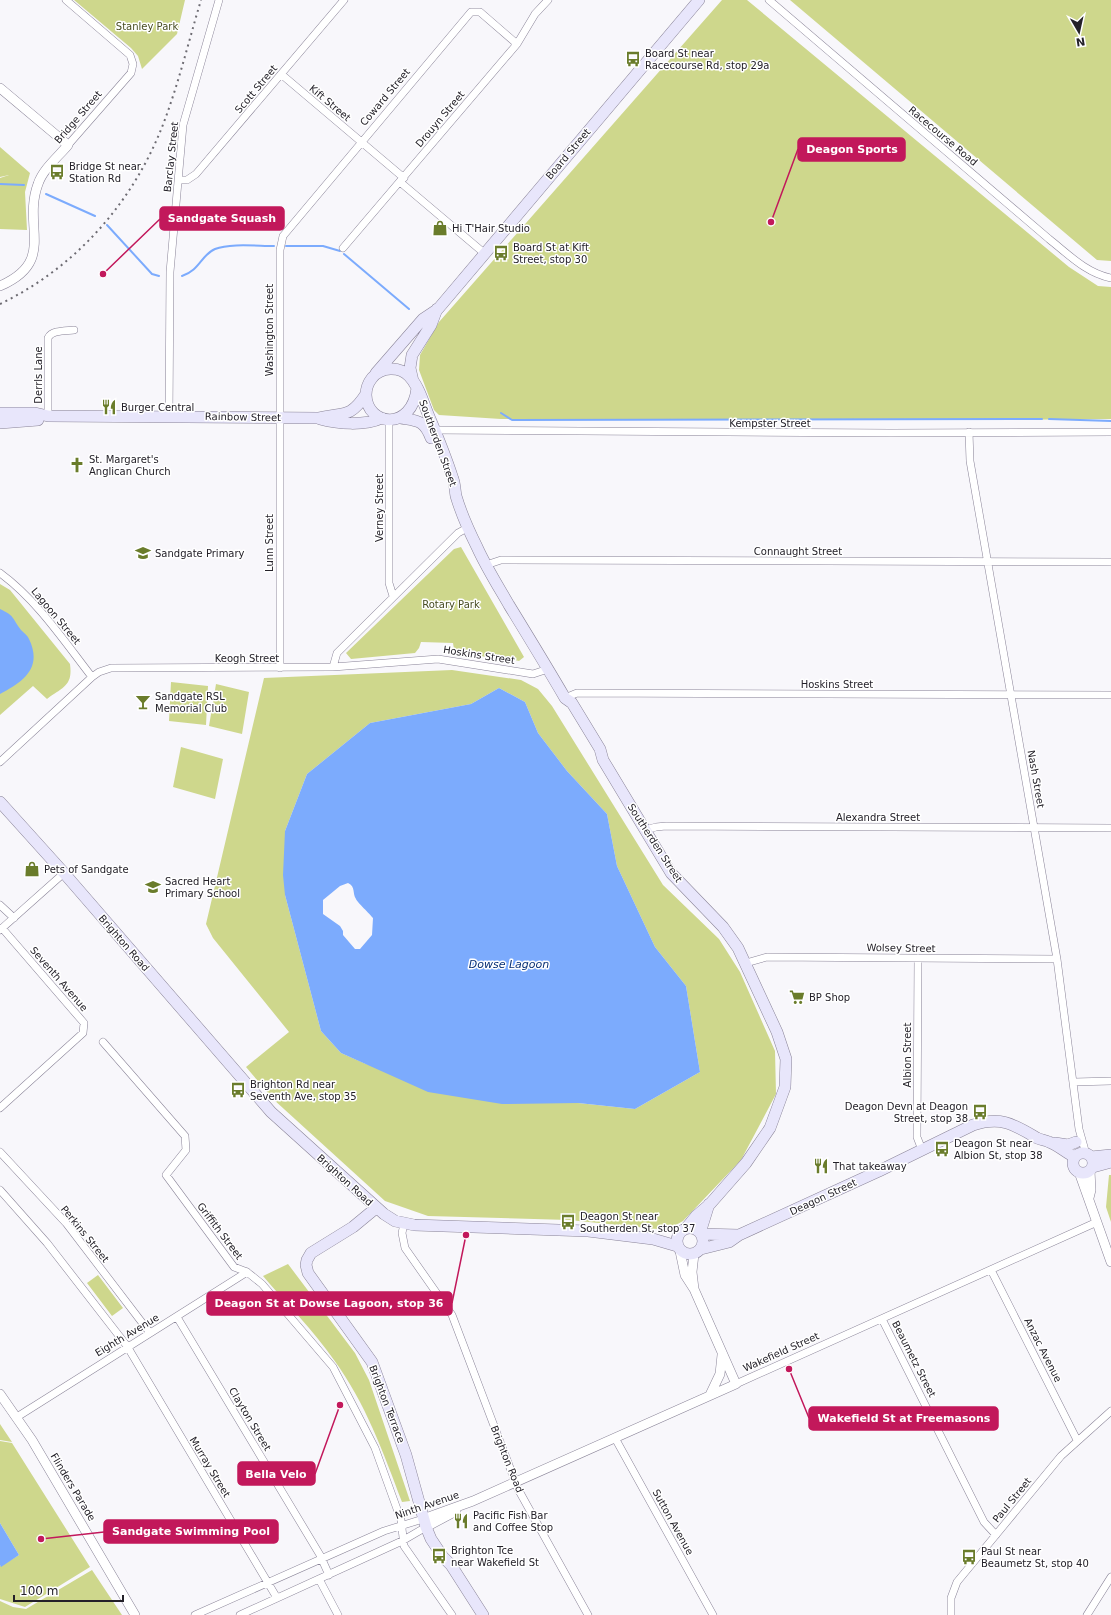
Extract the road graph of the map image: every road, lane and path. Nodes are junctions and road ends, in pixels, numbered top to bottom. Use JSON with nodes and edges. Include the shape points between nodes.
{"nodes":[{"id":1,"x":66,"y":0,"type":"edge"},
{"id":2,"x":219,"y":0,"type":"edge"},
{"id":3,"x":344,"y":0,"type":"edge"},
{"id":4,"x":548,"y":0,"type":"edge"},
{"id":5,"x":699,"y":0,"type":"edge"},
{"id":6,"x":768,"y":0,"type":"edge"},
{"id":7,"x":517,"y":44,"type":"junction"},
{"id":8,"x":281,"y":74,"type":"junction"},
{"id":9,"x":0,"y":88,"type":"edge"},
{"id":10,"x":361,"y":142,"type":"junction"},
{"id":11,"x":68,"y":146,"type":"junction"},
{"id":12,"x":178,"y":180,"type":"junction"},
{"id":13,"x":402,"y":180,"type":"junction"},
{"id":14,"x":280,"y":242,"type":"joint"},
{"id":15,"x":343,"y":248,"type":"dead end"},
{"id":16,"x":484,"y":254,"type":"junction"},
{"id":17,"x":1111,"y":278,"type":"edge"},
{"id":18,"x":0,"y":286,"type":"edge"},
{"id":19,"x":438,"y":308,"type":"junction"},
{"id":20,"x":74,"y":330,"type":"dead end"},
{"id":21,"x":376,"y":374,"type":"junction"},
{"id":22,"x":415,"y":384,"type":"junction"},
{"id":23,"x":366,"y":394,"type":"junction"},
{"id":24,"x":0,"y":413,"type":"edge"},
{"id":25,"x":48,"y":416,"type":"junction"},
{"id":26,"x":169,"y":417,"type":"junction"},
{"id":27,"x":279,"y":418,"type":"junction"},
{"id":28,"x":318,"y":418,"type":"junction"},
{"id":29,"x":401,"y":418,"type":"junction"},
{"id":30,"x":386,"y":419,"type":"junction"},
{"id":31,"x":0,"y":423,"type":"edge"},
{"id":32,"x":431,"y":430,"type":"junction"},
{"id":33,"x":969,"y":432,"type":"junction"},
{"id":34,"x":1111,"y":432,"type":"edge"},
{"id":35,"x":469,"y":527,"type":"junction"},
{"id":36,"x":989,"y":562,"type":"junction"},
{"id":37,"x":1111,"y":562,"type":"edge"},
{"id":38,"x":486,"y":565,"type":"junction"},
{"id":39,"x":0,"y":573,"type":"edge"},
{"id":40,"x":393,"y":596,"type":"junction"},
{"id":41,"x":333,"y":667,"type":"junction"},
{"id":42,"x":280,"y":668,"type":"junction"},
{"id":43,"x":548,"y":669,"type":"junction"},
{"id":44,"x":92,"y":677,"type":"junction"},
{"id":45,"x":1011,"y":695,"type":"junction"},
{"id":46,"x":1111,"y":695,"type":"edge"},
{"id":47,"x":565,"y":698,"type":"junction"},
{"id":48,"x":0,"y":762,"type":"edge"},
{"id":49,"x":0,"y":802,"type":"edge"},
{"id":50,"x":1034,"y":827,"type":"junction"},
{"id":51,"x":1111,"y":828,"type":"edge"},
{"id":52,"x":645,"y":830,"type":"junction"},
{"id":53,"x":64,"y":873,"type":"junction"},
{"id":54,"x":0,"y":905,"type":"edge"},
{"id":55,"x":14,"y":918,"type":"junction"},
{"id":56,"x":1,"y":929,"type":"edge"},
{"id":57,"x":918,"y":958,"type":"junction"},
{"id":58,"x":1057,"y":959,"type":"junction"},
{"id":59,"x":746,"y":963,"type":"junction"},
{"id":60,"x":104,"y":1042,"type":"dead end"},
{"id":61,"x":1111,"y":1081,"type":"edge"},
{"id":62,"x":1074,"y":1082,"type":"junction"},
{"id":63,"x":0,"y":1108,"type":"edge"},
{"id":64,"x":1079,"y":1129,"type":"junction"},
{"id":65,"x":1039,"y":1139,"type":"junction"},
{"id":66,"x":1076,"y":1142,"type":"junction"},
{"id":67,"x":1052,"y":1144,"type":"junction"},
{"id":68,"x":922,"y":1150,"type":"junction"},
{"id":69,"x":0,"y":1152,"type":"edge"},
{"id":70,"x":1111,"y":1154,"type":"edge"},
{"id":71,"x":1083,"y":1162,"type":"junction"},
{"id":72,"x":1111,"y":1162,"type":"edge"},
{"id":73,"x":0,"y":1190,"type":"edge"},
{"id":74,"x":710,"y":1204,"type":"junction"},
{"id":75,"x":376,"y":1208,"type":"junction"},
{"id":76,"x":1097,"y":1222,"type":"junction"},
{"id":77,"x":404,"y":1224,"type":"junction"},
{"id":78,"x":683,"y":1230,"type":"junction"},
{"id":79,"x":701,"y":1233,"type":"junction"},
{"id":80,"x":739,"y":1235,"type":"junction"},
{"id":81,"x":653,"y":1239,"type":"junction"},
{"id":82,"x":679,"y":1248,"type":"junction"},
{"id":83,"x":697,"y":1251,"type":"junction"},
{"id":84,"x":1111,"y":1262,"type":"edge"},
{"id":85,"x":991,"y":1270,"type":"junction"},
{"id":86,"x":247,"y":1272,"type":"junction"},
{"id":87,"x":694,"y":1290,"type":"junction"},
{"id":88,"x":177,"y":1317,"type":"junction"},
{"id":89,"x":882,"y":1318,"type":"junction"},
{"id":90,"x":150,"y":1333,"type":"junction"},
{"id":91,"x":127,"y":1346,"type":"junction"},
{"id":92,"x":722,"y":1353,"type":"junction"},
{"id":93,"x":736,"y":1384,"type":"junction"},
{"id":94,"x":0,"y":1394,"type":"edge"},
{"id":95,"x":710,"y":1395,"type":"junction"},
{"id":96,"x":1111,"y":1411,"type":"edge"},
{"id":97,"x":17,"y":1417,"type":"junction"},
{"id":98,"x":616,"y":1438,"type":"junction"},
{"id":99,"x":1077,"y":1440,"type":"junction"},
{"id":100,"x":515,"y":1482,"type":"junction"},
{"id":101,"x":473,"y":1501,"type":"joint"},
{"id":102,"x":427,"y":1522,"type":"junction"},
{"id":103,"x":402,"y":1526,"type":"junction"},
{"id":104,"x":996,"y":1535,"type":"junction"},
{"id":105,"x":402,"y":1541,"type":"junction"},
{"id":106,"x":322,"y":1559,"type":"junction"},
{"id":107,"x":329,"y":1575,"type":"junction"},
{"id":108,"x":319,"y":1579,"type":"junction"},
{"id":109,"x":1110,"y":1580,"type":"edge"},
{"id":110,"x":268,"y":1583,"type":"junction"},
{"id":111,"x":277,"y":1598,"type":"junction"},
{"id":112,"x":135,"y":1615,"type":"edge"},
{"id":113,"x":196,"y":1615,"type":"edge"},
{"id":114,"x":240,"y":1615,"type":"edge"},
{"id":115,"x":338,"y":1615,"type":"edge"},
{"id":116,"x":452,"y":1615,"type":"edge"},
{"id":117,"x":483,"y":1615,"type":"edge"},
{"id":118,"x":588,"y":1615,"type":"edge"},
{"id":119,"x":713,"y":1615,"type":"edge"},
{"id":120,"x":951,"y":1615,"type":"edge"},
{"id":121,"x":1087,"y":1615,"type":"edge"}],
"edges":[{"from":1,"to":11,"type":"street","name":"Bridge Street","via":[[130,55],[133,64],[131,73]]},
{"from":2,"to":12,"type":"street","name":"Barclay Street","via":[[183,125]]},
{"from":3,"to":8,"type":"street","name":"Scott Street"},
{"from":4,"to":7,"type":"street","name":"Drouyn Street"},
{"from":5,"to":16,"type":"main road","name":"Board Street"},
{"from":6,"to":17,"type":"street","name":"Racecourse Road","via":[[1049,238],[1089,269]]},
{"from":7,"to":10,"type":"street","name":"Coward Street","via":[[480,12],[471,12]]},
{"from":7,"to":13,"type":"street","name":"Drouyn Street"},
{"from":8,"to":10,"type":"street","name":"Kift Street"},
{"from":8,"to":12,"type":"street","name":"Scott Street","via":[[192,178]]},
{"from":9,"to":11,"type":"street"},
{"from":10,"to":13,"type":"street","name":"Kift Street"},
{"from":10,"to":14,"type":"street","name":"Coward Street","via":[[287,230]]},
{"from":11,"to":18,"type":"street","name":"Bridge Street","via":[[38,183],[34,197],[34,250],[31,262],[27,268]]},
{"from":12,"to":26,"type":"street","name":"Barclay Street","via":[[170,272]]},
{"from":13,"to":15,"type":"street","name":"Drouyn Street"},
{"from":13,"to":16,"type":"street","name":"Kift Street"},
{"from":14,"to":27,"type":"street","name":"Washington Street"},
{"from":16,"to":19,"type":"main road","name":"Board Street"},
{"from":19,"to":21,"type":"main road","name":"Board Street","via":[[423,319]]},
{"from":19,"to":22,"type":"main road","name":"Board Street","via":[[431,325],[412,355],[410,368]]},
{"from":20,"to":25,"type":"street","name":"Derrls Lane","via":[[54,332],[48,338]]},
{"from":21,"to":22,"type":"main road","via":[[395,369],[402,371]]},
{"from":21,"to":23,"type":"main road","via":[[367,387]]},
{"from":22,"to":29,"type":"main road","via":[[414,404]]},
{"from":22,"to":32,"type":"main road","name":"Southerden Street"},
{"from":23,"to":28,"type":"main road","name":"Rainbow Street","via":[[356,408],[346,414]]},
{"from":23,"to":30,"type":"main road","via":[[370,408]]},
{"from":24,"to":25,"type":"main road","name":"Rainbow Street","via":[[35,413]]},
{"from":25,"to":26,"type":"main road","name":"Rainbow Street"},
{"from":25,"to":31,"type":"main road","name":"Rainbow Street","via":[[37,420]]},
{"from":26,"to":27,"type":"main road","name":"Rainbow Street"},
{"from":27,"to":28,"type":"main road","name":"Rainbow Street"},
{"from":27,"to":42,"type":"street","name":"Lunn Street"},
{"from":28,"to":30,"type":"main road","name":"Rainbow Street","via":[[333,422],[374,422]]},
{"from":29,"to":30,"type":"main road"},
{"from":29,"to":32,"type":"main road","name":"Southerden Street","via":[[422,423]]},
{"from":30,"to":40,"type":"street","name":"Verney Street","via":[[389,583]]},
{"from":32,"to":33,"type":"street","name":"Kempster Street"},
{"from":32,"to":35,"type":"main road","name":"Southerden Street","via":[[446,482],[456,497]]},
{"from":33,"to":34,"type":"street","name":"Kempster Street"},
{"from":33,"to":36,"type":"street","name":"Nash Street","via":[[970,461]]},
{"from":35,"to":38,"type":"main road","name":"Southerden Street"},
{"from":35,"to":40,"type":"street","via":[[458,533]]},
{"from":36,"to":37,"type":"street","name":"Connaught Street"},
{"from":36,"to":38,"type":"street","name":"Connaught Street","via":[[501,560]]},
{"from":36,"to":45,"type":"street","name":"Nash Street"},
{"from":38,"to":43,"type":"main road","name":"Southerden Street"},
{"from":39,"to":44,"type":"street","name":"Lagoon Street","via":[[32,602]]},
{"from":40,"to":41,"type":"street","via":[[337,653]]},
{"from":41,"to":42,"type":"street","name":"Keogh Street"},
{"from":41,"to":43,"type":"street","name":"Hoskins Street","via":[[438,659],[534,674]]},
{"from":42,"to":44,"type":"street","name":"Keogh Street","via":[[111,668]]},
{"from":43,"to":47,"type":"main road","name":"Southerden Street"},
{"from":44,"to":48,"type":"street","name":"Keogh Street"},
{"from":45,"to":46,"type":"street","name":"Hoskins Street"},
{"from":45,"to":47,"type":"street","name":"Hoskins Street","via":[[577,693]]},
{"from":45,"to":50,"type":"street","name":"Nash Street"},
{"from":47,"to":52,"type":"main road","name":"Southerden Street","via":[[572,703],[600,749],[603,760]]},
{"from":49,"to":53,"type":"main road","name":"Brighton Road"},
{"from":50,"to":51,"type":"street","name":"Alexandra Street"},
{"from":50,"to":52,"type":"street","name":"Alexandra Street","via":[[656,826]]},
{"from":50,"to":58,"type":"street","name":"Nash Street"},
{"from":52,"to":59,"type":"main road","name":"Southerden Street","via":[[674,877],[731,936]]},
{"from":53,"to":55,"type":"street"},
{"from":53,"to":75,"type":"main road","name":"Brighton Road","via":[[271,1112]]},
{"from":54,"to":55,"type":"street"},
{"from":55,"to":56,"type":"street"},
{"from":56,"to":63,"type":"street","name":"Seventh Avenue","via":[[84,1022],[83,1032]]},
{"from":57,"to":58,"type":"street","name":"Wolsey Street"},
{"from":57,"to":59,"type":"street","name":"Wolsey Street","via":[[767,957]]},
{"from":57,"to":68,"type":"street","name":"Albion Street","via":[[917,1137]]},
{"from":58,"to":62,"type":"street","name":"Nash Street"},
{"from":59,"to":74,"type":"main road","name":"Southerden Street","via":[[783,1049],[787,1070],[785,1087],[777,1112],[760,1143]]},
{"from":60,"to":86,"type":"street","name":"Griffith Street","via":[[185,1136],[186,1150],[166,1175],[234,1267]]},
{"from":61,"to":62,"type":"street"},
{"from":62,"to":64,"type":"street","name":"Nash Street"},
{"from":64,"to":66,"type":"street","name":"Nash Street"},
{"from":64,"to":71,"type":"street","name":"Nash Street"},
{"from":65,"to":67,"type":"main road","name":"Deagon Street"},
{"from":65,"to":68,"type":"main road","name":"Deagon Street","via":[[1005,1121],[994,1121],[973,1125]]},
{"from":65,"to":71,"type":"main road","name":"Deagon Street","via":[[1044,1147]]},
{"from":66,"to":67,"type":"main road","via":[[1068,1145]]},
{"from":66,"to":71,"type":"street","name":"Nash Street"},
{"from":67,"to":71,"type":"main road","name":"Deagon Street"},
{"from":68,"to":80,"type":"main road","name":"Deagon Street"},
{"from":69,"to":90,"type":"street","name":"Perkins Street","via":[[66,1223]]},
{"from":70,"to":71,"type":"main road"},
{"from":71,"to":72,"type":"main road"},
{"from":71,"to":76,"type":"street","via":[[1085,1192]]},
{"from":73,"to":91,"type":"street","via":[[47,1243]]},
{"from":74,"to":78,"type":"main road","name":"Southerden Street"},
{"from":74,"to":79,"type":"main road","name":"Southerden Street"},
{"from":75,"to":77,"type":"main road","name":"Brighton Road"},
{"from":75,"to":102,"type":"main road","name":"Brighton Terrace","via":[[353,1227],[311,1253],[306,1266],[308,1273],[372,1362],[416,1487],[421,1494]]},
{"from":76,"to":84,"type":"street"},
{"from":76,"to":85,"type":"street","name":"Wakefield Street"},
{"from":77,"to":81,"type":"main road","via":[[446,1228],[588,1231]]},
{"from":77,"to":100,"type":"street","name":"Brighton Road","via":[[402,1233],[405,1248],[452,1315]]},
{"from":78,"to":79,"type":"main road","via":[[694,1228]]},
{"from":78,"to":81,"type":"main road"},
{"from":78,"to":82,"type":"main road","via":[[676,1237]]},
{"from":79,"to":80,"type":"main road","name":"Deagon Street"},
{"from":79,"to":83,"type":"main road","via":[[703,1241]]},
{"from":80,"to":83,"type":"main road","name":"Deagon Street","via":[[729,1242]]},
{"from":81,"to":82,"type":"main road"},
{"from":82,"to":83,"type":"main road","via":[[687,1254]]},
{"from":82,"to":87,"type":"street","via":[[684,1275]]},
{"from":83,"to":87,"type":"street","via":[[692,1272]]},
{"from":85,"to":89,"type":"street","name":"Wakefield Street"},
{"from":85,"to":99,"type":"street","name":"Anzac Avenue"},
{"from":86,"to":88,"type":"street","name":"Eighth Avenue"},
{"from":86,"to":103,"type":"street","name":"Griffith Street","via":[[262,1284],[333,1367],[375,1448]]},
{"from":87,"to":92,"type":"street"},
{"from":88,"to":90,"type":"street","name":"Eighth Avenue"},
{"from":88,"to":106,"type":"street","name":"Clayton Street"},
{"from":89,"to":93,"type":"street","name":"Wakefield Street"},
{"from":89,"to":104,"type":"street","name":"Beaumetz Street","via":[[984,1522]]},
{"from":90,"to":91,"type":"street","name":"Eighth Avenue"},
{"from":91,"to":97,"type":"street","name":"Eighth Avenue"},
{"from":91,"to":110,"type":"street","name":"Murray Street"},
{"from":92,"to":93,"type":"street"},
{"from":92,"to":95,"type":"street","via":[[720,1374]]},
{"from":93,"to":95,"type":"street","name":"Wakefield Street"},
{"from":94,"to":97,"type":"street","name":"Flinders Parade"},
{"from":95,"to":98,"type":"street","name":"Wakefield Street"},
{"from":96,"to":99,"type":"street","name":"Paul Street"},
{"from":97,"to":112,"type":"street","name":"Flinders Parade"},
{"from":98,"to":100,"type":"street","name":"Wakefield Street"},
{"from":98,"to":119,"type":"street","name":"Sutton Avenue"},
{"from":99,"to":104,"type":"street","name":"Paul Street"},
{"from":100,"to":101,"type":"street","name":"Wakefield Street"},
{"from":100,"to":118,"type":"street","name":"Brighton Road"},
{"from":101,"to":102,"type":"street","name":"Ninth Avenue"},
{"from":102,"to":103,"type":"street","name":"Ninth Avenue"},
{"from":102,"to":105,"type":"street","name":"Ninth Avenue"},
{"from":102,"to":117,"type":"main road","name":"Brighton Terrace","via":[[431,1539]]},
{"from":103,"to":105,"type":"street","name":"Griffith Street"},
{"from":103,"to":106,"type":"street","name":"Ninth Avenue","via":[[384,1531]]},
{"from":104,"to":120,"type":"street","name":"Paul Street","via":[[957,1582],[951,1598]]},
{"from":105,"to":107,"type":"street","name":"Ninth Avenue"},
{"from":105,"to":116,"type":"street","via":[[406,1551]]},
{"from":106,"to":107,"type":"street","name":"Clayton Street"},
{"from":106,"to":110,"type":"street","name":"Ninth Avenue"},
{"from":107,"to":108,"type":"street","name":"Ninth Avenue"},
{"from":108,"to":111,"type":"street","name":"Ninth Avenue"},
{"from":108,"to":115,"type":"street"},
{"from":109,"to":121,"type":"street"},
{"from":110,"to":111,"type":"street","name":"Murray Street"},
{"from":110,"to":113,"type":"street","name":"Ninth Avenue"},
{"from":111,"to":114,"type":"street","name":"Ninth Avenue"}]}
